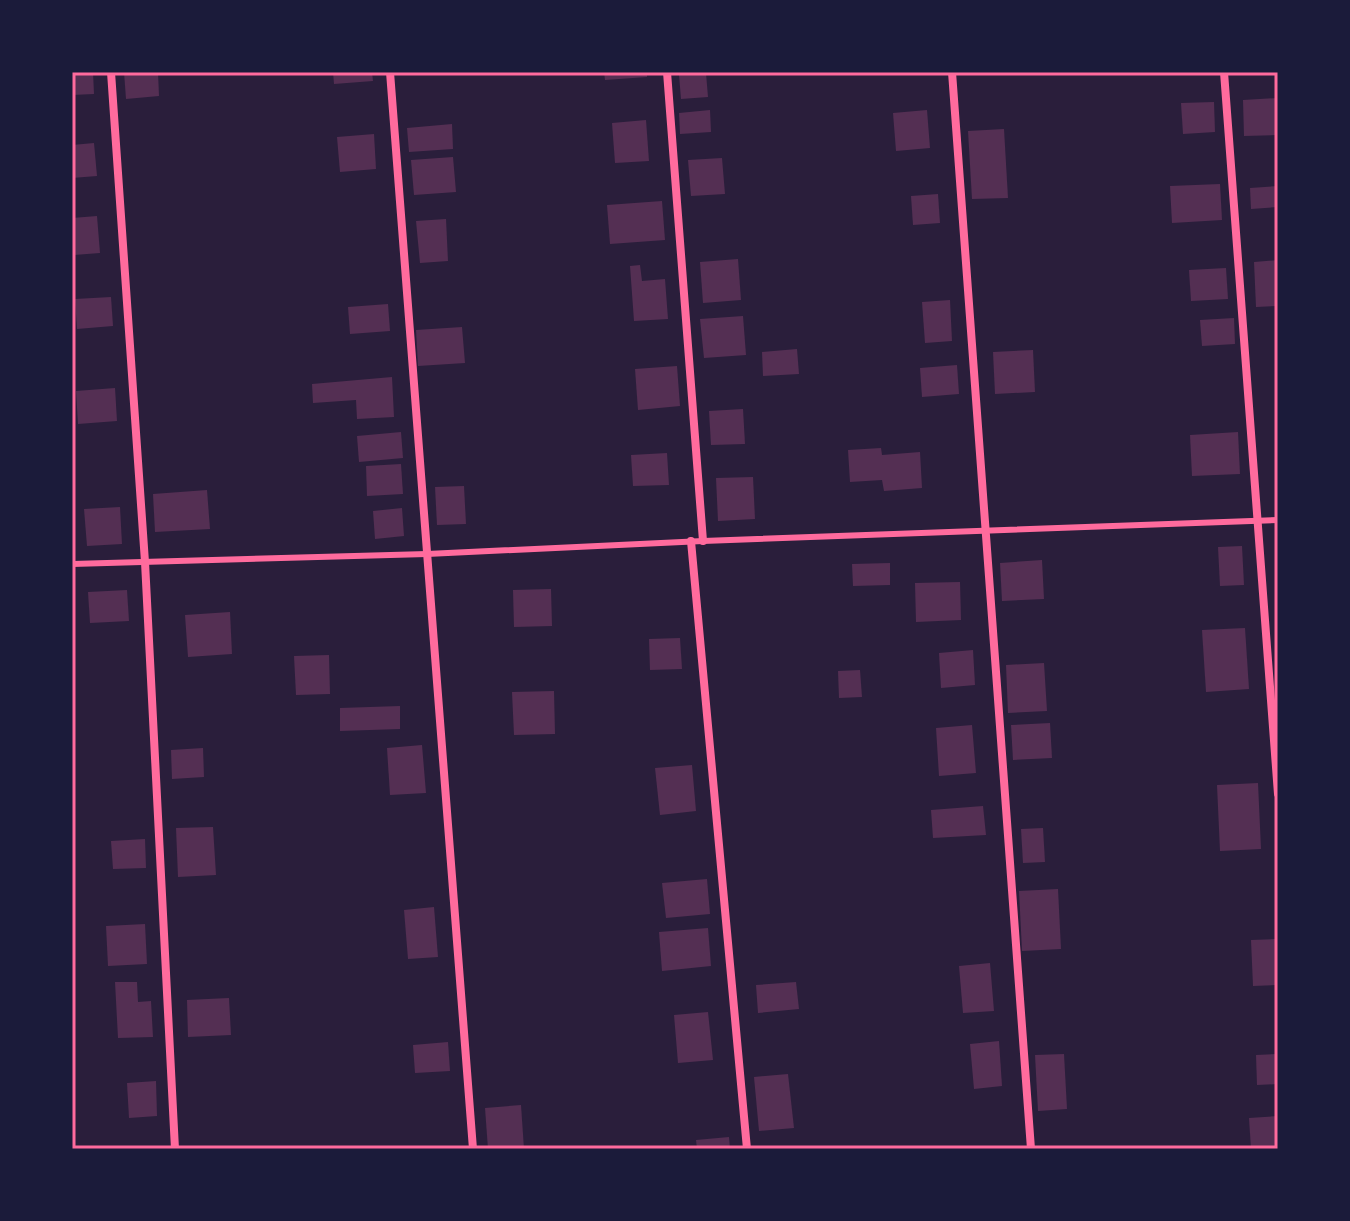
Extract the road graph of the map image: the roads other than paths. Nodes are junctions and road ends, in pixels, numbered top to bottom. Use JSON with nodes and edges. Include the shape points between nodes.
{"nodes":[{"id":1,"x":111,"y":72,"type":"edge"},
{"id":2,"x":390,"y":72,"type":"edge"},
{"id":3,"x":667,"y":72,"type":"edge"},
{"id":4,"x":952,"y":72,"type":"edge"},
{"id":5,"x":1224,"y":72,"type":"edge"},
{"id":6,"x":1278,"y":520,"type":"edge"},
{"id":7,"x":1257,"y":521,"type":"junction"},
{"id":8,"x":985,"y":530,"type":"junction"},
{"id":9,"x":691,"y":541,"type":"junction"},
{"id":10,"x":703,"y":541,"type":"junction"},
{"id":11,"x":427,"y":554,"type":"junction"},
{"id":12,"x":145,"y":562,"type":"junction"},
{"id":13,"x":72,"y":564,"type":"edge"},
{"id":14,"x":1278,"y":794,"type":"edge"},
{"id":15,"x":175,"y":1149,"type":"edge"},
{"id":16,"x":473,"y":1149,"type":"edge"},
{"id":17,"x":747,"y":1149,"type":"edge"},
{"id":18,"x":1031,"y":1149,"type":"edge"}],
"edges":[{"from":1,"to":12,"type":"street"},
{"from":2,"to":11,"type":"street"},
{"from":3,"to":10,"type":"street"},
{"from":4,"to":8,"type":"street"},
{"from":5,"to":7,"type":"street"},
{"from":6,"to":7,"type":"lane"},
{"from":7,"to":8,"type":"lane"},
{"from":7,"to":14,"type":"street"},
{"from":8,"to":10,"type":"lane"},
{"from":8,"to":18,"type":"street"},
{"from":9,"to":10,"type":"lane"},
{"from":9,"to":11,"type":"lane"},
{"from":9,"to":17,"type":"street"},
{"from":11,"to":12,"type":"lane"},
{"from":11,"to":16,"type":"street"},
{"from":12,"to":13,"type":"lane"},
{"from":12,"to":15,"type":"street"}]}
